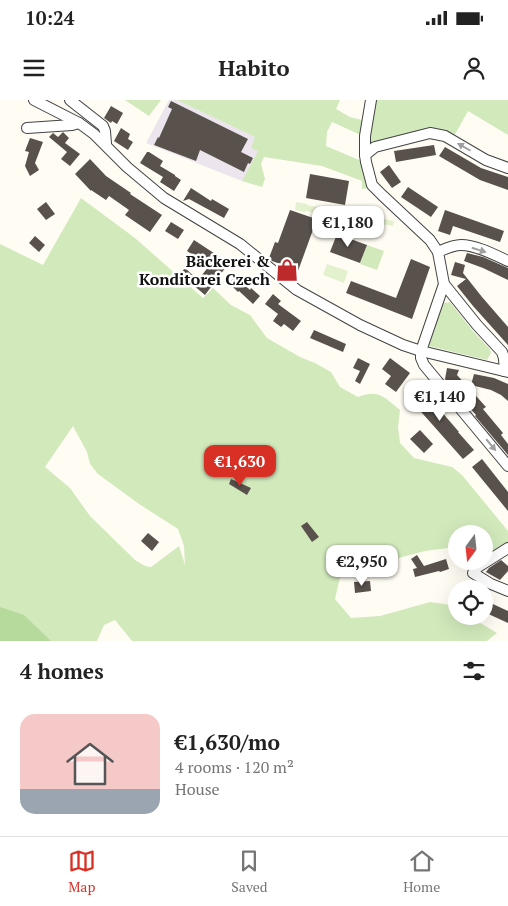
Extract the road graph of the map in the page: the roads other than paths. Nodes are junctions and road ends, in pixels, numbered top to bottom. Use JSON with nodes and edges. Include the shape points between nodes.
{"nodes":[{"id":1,"x":34,"y":100,"type":"edge"},
{"id":2,"x":70,"y":100,"type":"edge"},
{"id":3,"x":371,"y":100,"type":"edge"},
{"id":4,"x":79,"y":122,"type":"junction"},
{"id":5,"x":27,"y":128,"type":"dead end"},
{"id":6,"x":106,"y":144,"type":"junction"},
{"id":7,"x":365,"y":155,"type":"junction"},
{"id":8,"x":508,"y":168,"type":"edge"},
{"id":9,"x":438,"y":252,"type":"junction"},
{"id":10,"x":508,"y":261,"type":"edge"},
{"id":11,"x":444,"y":284,"type":"junction"},
{"id":12,"x":421,"y":352,"type":"junction"},
{"id":13,"x":506,"y":372,"type":"edge"},
{"id":14,"x":508,"y":466,"type":"edge"},
{"id":15,"x":508,"y":548,"type":"edge"},
{"id":16,"x":508,"y":591,"type":"edge"}],
"edges":[{"from":1,"to":4,"type":"street"},
{"from":2,"to":6,"type":"street","via":[[103,126]]},
{"from":3,"to":7,"type":"street"},
{"from":4,"to":5,"type":"street"},
{"from":4,"to":6,"type":"street"},
{"from":6,"to":12,"type":"street","via":[[154,191],[240,244],[293,288],[360,325]]},
{"from":8,"to":7,"type":"street","one_way":true,"via":[[486,160],[446,136],[430,133],[375,147]]},
{"from":7,"to":9,"type":"street","via":[[372,185],[430,240]]},
{"from":9,"to":10,"type":"street","one_way":true,"via":[[462,245]]},
{"from":9,"to":11,"type":"street"},
{"from":11,"to":12,"type":"street"},
{"from":11,"to":13,"type":"street","via":[[502,352]]},
{"from":12,"to":13,"type":"street"},
{"from":12,"to":14,"type":"street","one_way":true,"via":[[424,365]]},
{"from":15,"to":16,"type":"street","via":[[473,572]]}]}
